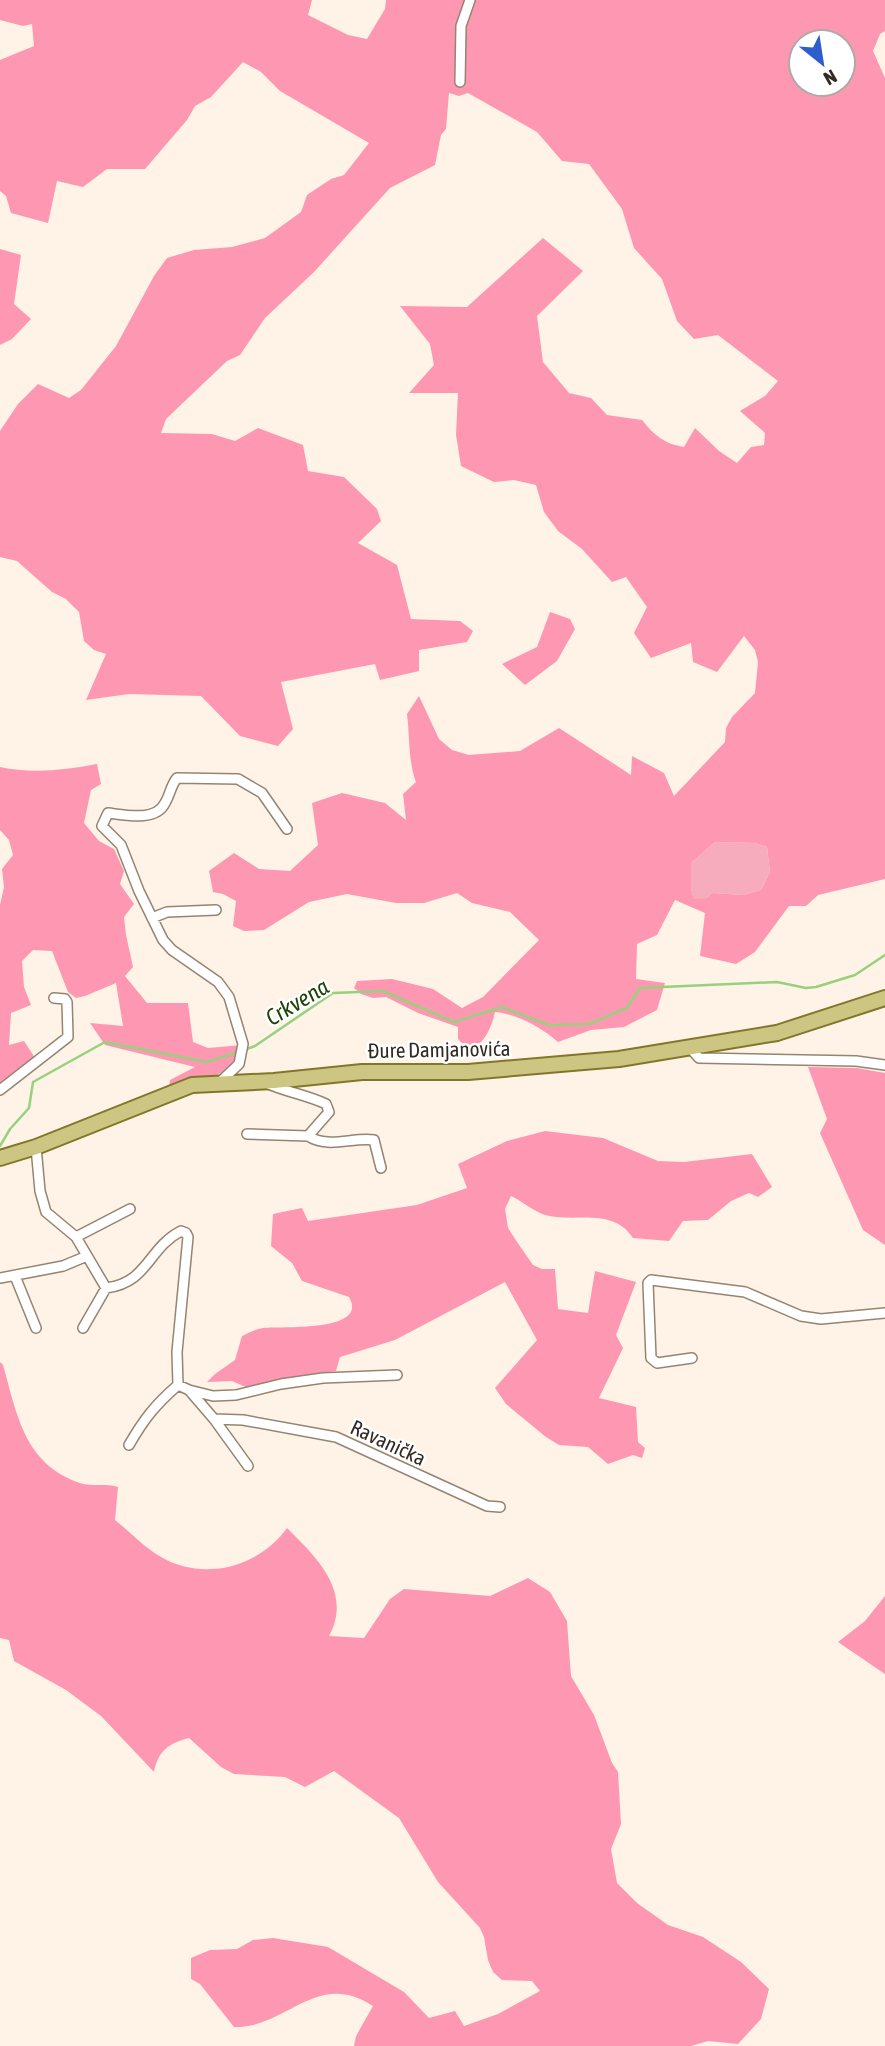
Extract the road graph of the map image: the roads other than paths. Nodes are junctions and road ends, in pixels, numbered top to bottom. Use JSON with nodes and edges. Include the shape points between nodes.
{"nodes":[{"id":1,"x":470,"y":0,"type":"edge"},
{"id":2,"x":460,"y":82,"type":"dead end"},
{"id":3,"x":287,"y":829,"type":"dead end"},
{"id":4,"x":216,"y":910,"type":"dead end"},
{"id":5,"x":152,"y":918,"type":"junction"},
{"id":6,"x":54,"y":998,"type":"dead end"},
{"id":7,"x":885,"y":998,"type":"edge"},
{"id":8,"x":689,"y":1047,"type":"junction"},
{"id":9,"x":885,"y":1065,"type":"edge"},
{"id":10,"x":220,"y":1082,"type":"junction"},
{"id":11,"x":264,"y":1082,"type":"junction"},
{"id":12,"x":0,"y":1090,"type":"edge"},
{"id":13,"x":247,"y":1134,"type":"dead end"},
{"id":14,"x":308,"y":1136,"type":"junction"},
{"id":15,"x":36,"y":1147,"type":"junction"},
{"id":16,"x":0,"y":1158,"type":"edge"},
{"id":17,"x":381,"y":1168,"type":"dead end"},
{"id":18,"x":130,"y":1209,"type":"dead end"},
{"id":19,"x":76,"y":1237,"type":"junction"},
{"id":20,"x":87,"y":1255,"type":"junction"},
{"id":21,"x":15,"y":1276,"type":"junction"},
{"id":22,"x":0,"y":1279,"type":"edge"},
{"id":23,"x":106,"y":1289,"type":"junction"},
{"id":24,"x":885,"y":1313,"type":"edge"},
{"id":25,"x":36,"y":1328,"type":"dead end"},
{"id":26,"x":83,"y":1328,"type":"dead end"},
{"id":27,"x":692,"y":1357,"type":"dead end"},
{"id":28,"x":397,"y":1375,"type":"dead end"},
{"id":29,"x":178,"y":1385,"type":"junction"},
{"id":30,"x":189,"y":1390,"type":"junction"},
{"id":31,"x":214,"y":1419,"type":"junction"},
{"id":32,"x":129,"y":1445,"type":"dead end"},
{"id":33,"x":248,"y":1466,"type":"dead end"},
{"id":34,"x":500,"y":1507,"type":"dead end"}],
"edges":[{"from":1,"to":2,"type":"street","via":[[461,26]]},
{"from":3,"to":5,"type":"street","via":[[262,793],[238,779],[183,776],[174,782],[158,813],[108,813],[102,826],[121,845]]},
{"from":4,"to":5,"type":"street","via":[[167,912]]},
{"from":5,"to":10,"type":"street","via":[[172,950],[218,982],[229,997],[243,1049],[239,1064]]},
{"from":6,"to":12,"type":"street","via":[[67,1002],[68,1037]]},
{"from":7,"to":8,"type":"main road","name":"Đure Damjanovića","via":[[777,1033]]},
{"from":8,"to":9,"type":"street","via":[[699,1058]]},
{"from":8,"to":11,"type":"main road","name":"Đure Damjanovića","via":[[534,1068],[362,1072]]},
{"from":10,"to":11,"type":"main road","name":"Đure Damjanovića"},
{"from":10,"to":15,"type":"main road","name":"Đure Damjanovića","via":[[174,1091]]},
{"from":11,"to":14,"type":"street","via":[[329,1106],[328,1114]]},
{"from":13,"to":14,"type":"street"},
{"from":14,"to":17,"type":"street","via":[[327,1143],[374,1140]]},
{"from":15,"to":16,"type":"main road","name":"Đure Damjanovića"},
{"from":15,"to":19,"type":"street","via":[[46,1212]]},
{"from":18,"to":19,"type":"street"},
{"from":19,"to":20,"type":"street"},
{"from":20,"to":21,"type":"street","via":[[63,1266]]},
{"from":20,"to":23,"type":"street"},
{"from":21,"to":22,"type":"street"},
{"from":21,"to":25,"type":"street"},
{"from":23,"to":26,"type":"street"},
{"from":23,"to":29,"type":"street","via":[[125,1285],[163,1243],[177,1233],[186,1233]]},
{"from":24,"to":27,"type":"street","via":[[821,1319],[801,1316],[745,1292],[651,1280],[651,1358],[657,1363]]},
{"from":28,"to":30,"type":"street","via":[[323,1378],[236,1395]]},
{"from":29,"to":30,"type":"street"},
{"from":29,"to":32,"type":"street","via":[[144,1418]]},
{"from":30,"to":31,"type":"street"},
{"from":31,"to":33,"type":"street"},
{"from":31,"to":34,"type":"street","name":"Ravanička","via":[[336,1437],[475,1502]]}]}
